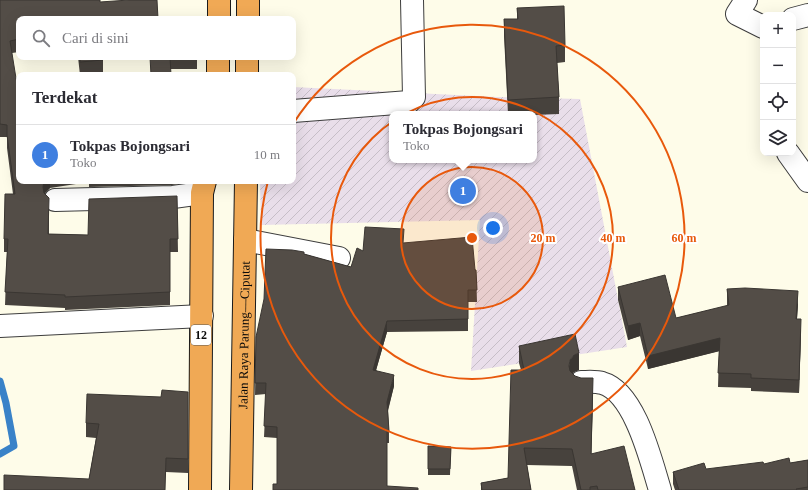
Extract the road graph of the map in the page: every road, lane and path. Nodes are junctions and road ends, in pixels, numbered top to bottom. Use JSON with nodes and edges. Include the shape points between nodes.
{"nodes":[{"id":1,"x":219,"y":0,"type":"edge"},
{"id":2,"x":248,"y":0,"type":"edge"},
{"id":3,"x":412,"y":0,"type":"edge"},
{"id":4,"x":746,"y":0,"type":"edge"},
{"id":5,"x":808,"y":15,"type":"edge"},
{"id":6,"x":219,"y":16,"type":"edge"},
{"id":7,"x":248,"y":16,"type":"edge"},
{"id":8,"x":796,"y":18,"type":"edge"},
{"id":9,"x":760,"y":26,"type":"edge"},
{"id":10,"x":218,"y":60,"type":"edge"},
{"id":11,"x":247,"y":60,"type":"edge"},
{"id":12,"x":218,"y":72,"type":"edge"},
{"id":13,"x":247,"y":72,"type":"edge"},
{"id":14,"x":296,"y":111,"type":"edge"},
{"id":15,"x":790,"y":156,"type":"edge"},
{"id":16,"x":808,"y":181,"type":"edge"},
{"id":17,"x":246,"y":184,"type":"edge"},
{"id":18,"x":203,"y":187,"type":"edge"},
{"id":19,"x":55,"y":200,"type":"dead end"},
{"id":20,"x":245,"y":240,"type":"junction"},
{"id":21,"x":338,"y":258,"type":"dead end"},
{"id":22,"x":202,"y":316,"type":"junction"},
{"id":23,"x":0,"y":326,"type":"edge"},
{"id":24,"x":581,"y":382,"type":"edge"},
{"id":25,"x":200,"y":490,"type":"edge"},
{"id":26,"x":242,"y":490,"type":"edge"},
{"id":27,"x":660,"y":490,"type":"edge"}],
"edges":[{"from":1,"to":6,"type":"highway"},
{"from":2,"to":7,"type":"highway"},
{"from":3,"to":14,"type":"street","via":[[414,97],[409,102]]},
{"from":4,"to":9,"type":"street","via":[[737,14]]},
{"from":5,"to":8,"type":"street"},
{"from":10,"to":12,"type":"highway"},
{"from":11,"to":13,"type":"highway"},
{"from":15,"to":16,"type":"street"},
{"from":17,"to":20,"type":"highway","name":"Jalan Raya Parung—Ciputat"},
{"from":18,"to":19,"type":"street","via":[[173,197]]},
{"from":18,"to":22,"type":"highway","number":"12"},
{"from":20,"to":21,"type":"street"},
{"from":20,"to":26,"type":"highway","name":"Jalan Raya Parung—Ciputat"},
{"from":22,"to":23,"type":"street"},
{"from":22,"to":25,"type":"highway","number":"12"},
{"from":24,"to":27,"type":"street","via":[[602,382],[616,390],[632,411],[647,447]]}]}
